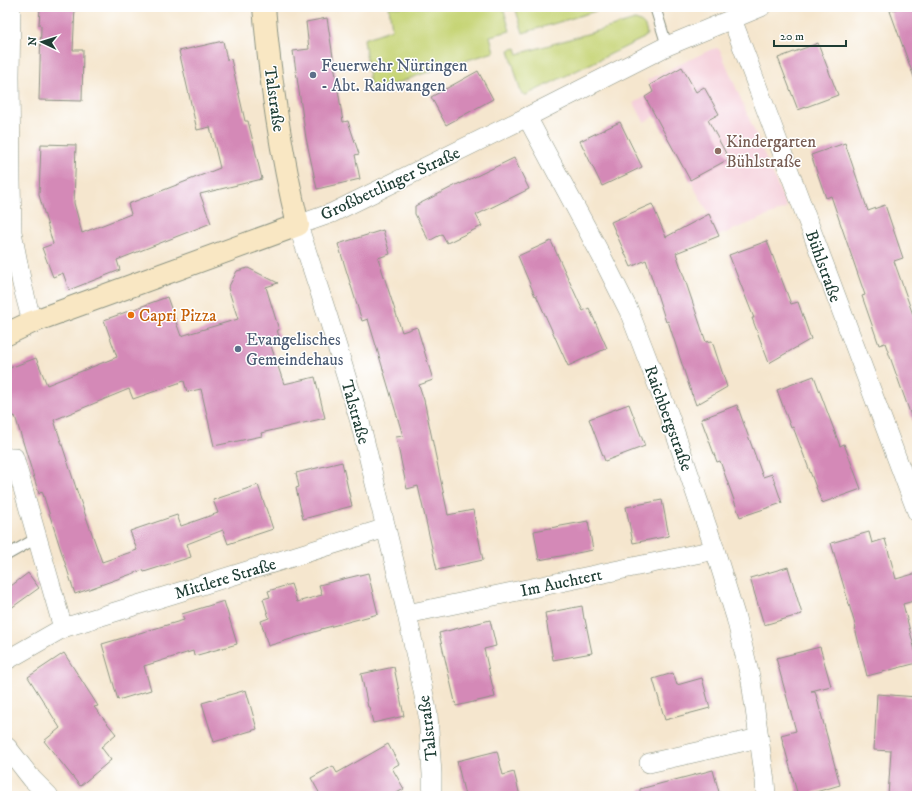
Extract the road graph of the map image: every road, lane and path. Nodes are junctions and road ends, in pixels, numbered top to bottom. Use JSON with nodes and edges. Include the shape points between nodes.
{"nodes":[{"id":1,"x":11,"y":7,"type":"edge"},
{"id":2,"x":264,"y":7,"type":"edge"},
{"id":3,"x":655,"y":7,"type":"edge"},
{"id":4,"x":762,"y":7,"type":"edge"},
{"id":5,"x":732,"y":19,"type":"junction"},
{"id":6,"x":667,"y":46,"type":"junction"},
{"id":7,"x":527,"y":117,"type":"junction"},
{"id":8,"x":298,"y":225,"type":"junction"},
{"id":9,"x":32,"y":322,"type":"junction"},
{"id":10,"x":7,"y":334,"type":"edge"},
{"id":11,"x":14,"y":457,"type":"dead end"},
{"id":12,"x":917,"y":512,"type":"edge"},
{"id":13,"x":386,"y":528,"type":"junction"},
{"id":14,"x":37,"y":538,"type":"junction"},
{"id":15,"x":715,"y":550,"type":"junction"},
{"id":16,"x":7,"y":555,"type":"edge"},
{"id":17,"x":407,"y":614,"type":"junction"},
{"id":18,"x":63,"y":628,"type":"junction"},
{"id":19,"x":7,"y":660,"type":"edge"},
{"id":20,"x":759,"y":738,"type":"junction"},
{"id":21,"x":7,"y":747,"type":"edge"},
{"id":22,"x":649,"y":763,"type":"dead end"},
{"id":23,"x":49,"y":796,"type":"edge"},
{"id":24,"x":432,"y":796,"type":"edge"},
{"id":25,"x":766,"y":796,"type":"edge"}],
"edges":[{"from":1,"to":9,"type":"street","via":[[12,232]]},
{"from":2,"to":8,"type":"street","name":"Talstraße","via":[[288,183]]},
{"from":3,"to":6,"type":"lane"},
{"from":4,"to":5,"type":"street","name":"Großbettlinger Straße"},
{"from":5,"to":6,"type":"street","name":"Großbettlinger Straße"},
{"from":5,"to":12,"type":"street","name":"Bühlstraße"},
{"from":6,"to":7,"type":"street","name":"Großbettlinger Straße"},
{"from":7,"to":8,"type":"street","name":"Großbettlinger Straße","via":[[332,213]]},
{"from":7,"to":15,"type":"street","name":"Raichbergstraße","via":[[629,311],[669,415]]},
{"from":8,"to":9,"type":"street","name":"Großbettlinger Straße"},
{"from":8,"to":13,"type":"street","name":"Talstraße","via":[[360,422]]},
{"from":9,"to":10,"type":"street","name":"Großbettlinger Straße"},
{"from":11,"to":14,"type":"street"},
{"from":13,"to":17,"type":"street","name":"Talstraße"},
{"from":13,"to":18,"type":"street","name":"Mittlere Straße"},
{"from":14,"to":16,"type":"lane"},
{"from":14,"to":18,"type":"street"},
{"from":15,"to":17,"type":"street","name":"Im Auchtert"},
{"from":15,"to":20,"type":"street","name":"Raichbergstraße","via":[[750,674]]},
{"from":17,"to":24,"type":"street","name":"Talstraße","via":[[428,715]]},
{"from":18,"to":19,"type":"street","name":"Mittlere Straße"},
{"from":20,"to":22,"type":"street"},
{"from":20,"to":25,"type":"street","name":"Raichbergstraße"},
{"from":21,"to":23,"type":"street"}]}
